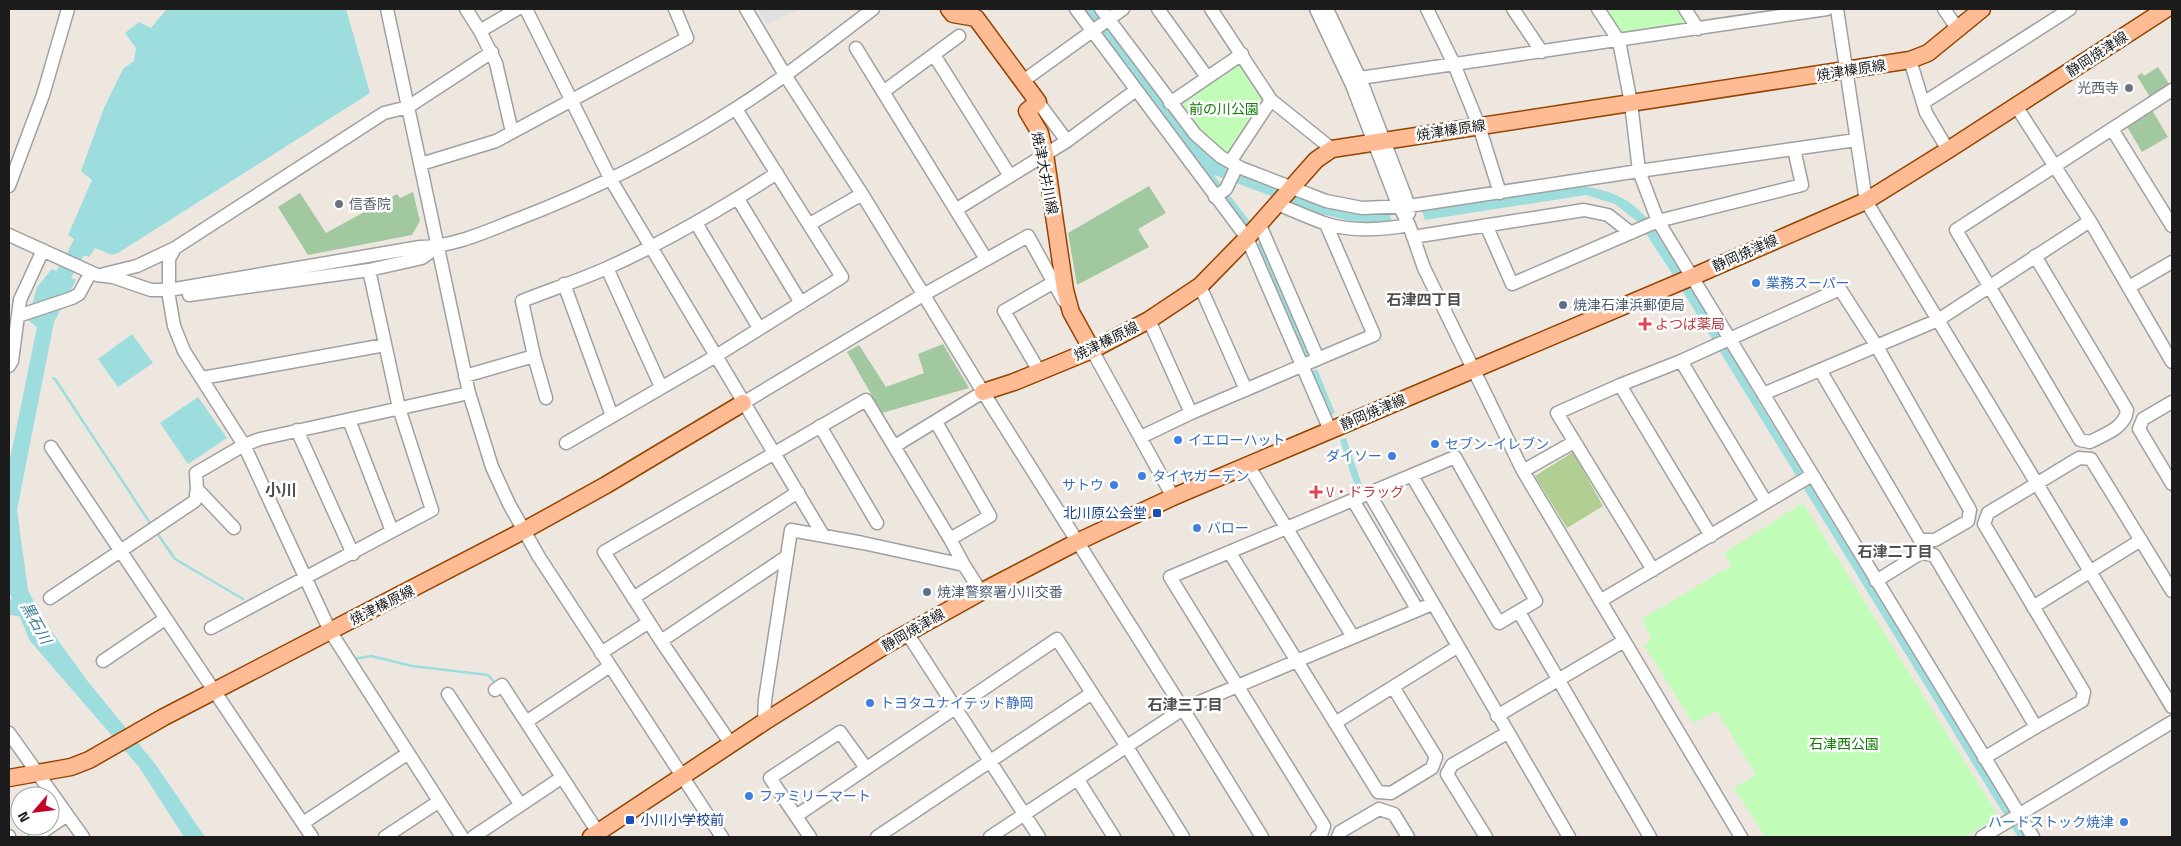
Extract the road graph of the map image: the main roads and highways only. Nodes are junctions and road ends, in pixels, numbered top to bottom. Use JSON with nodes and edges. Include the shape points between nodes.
{"nodes":[{"id":1,"x":949,"y":9,"type":"edge"},
{"id":2,"x":1982,"y":9,"type":"edge"},
{"id":3,"x":2166,"y":9,"type":"edge"},
{"id":4,"x":1092,"y":350,"type":"junction"},
{"id":5,"x":983,"y":392,"type":"road end"},
{"id":6,"x":743,"y":403,"type":"road end"},
{"id":7,"x":9,"y":778,"type":"edge"},
{"id":8,"x":597,"y":836,"type":"edge"}],
"edges":[{"from":1,"to":4,"type":"main road","name":"焼津大井川線","via":[[953,14],[976,18],[1038,102],[1027,110],[1040,133],[1045,154],[1064,290],[1071,312]]},
{"from":2,"to":4,"type":"main road","name":"焼津榛原線","via":[[1928,52],[1910,60],[1332,149],[1316,160],[1200,286],[1149,320]]},
{"from":3,"to":8,"type":"main road","name":"静岡焼津線","via":[[1866,200],[1174,497],[981,592],[907,633],[764,722]]},
{"from":4,"to":5,"type":"main road","name":"焼津榛原線"},
{"from":6,"to":7,"type":"main road","name":"焼津榛原線","via":[[523,531],[115,746],[71,767]]}]}
